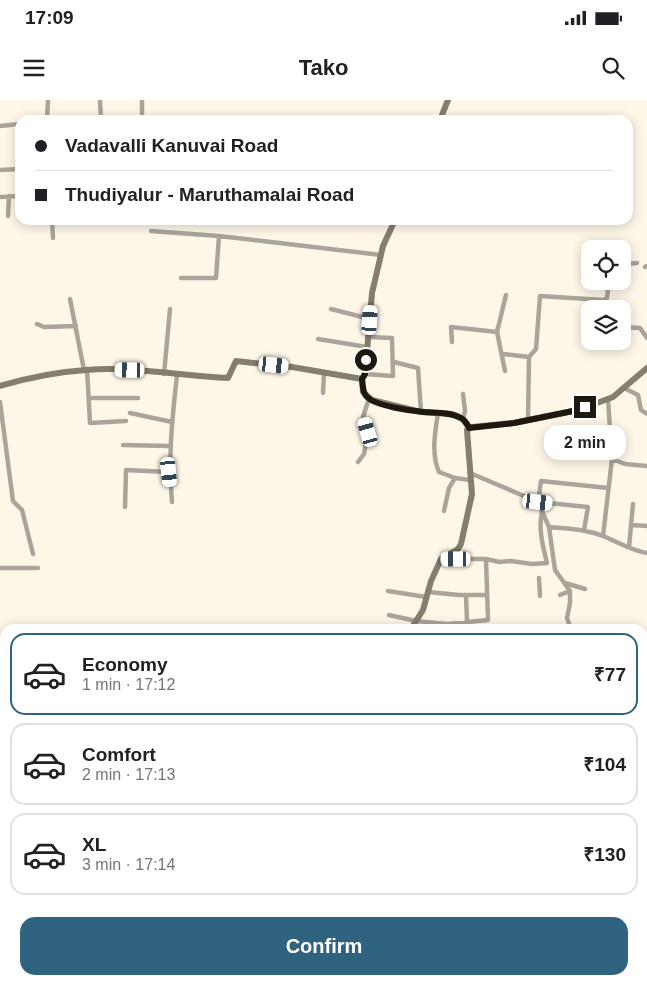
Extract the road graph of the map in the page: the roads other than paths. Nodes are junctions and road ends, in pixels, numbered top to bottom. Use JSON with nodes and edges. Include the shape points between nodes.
{"nodes":[{"id":1,"x":48,"y":100,"type":"edge"},
{"id":2,"x":100,"y":100,"type":"edge"},
{"id":3,"x":142,"y":100,"type":"edge"},
{"id":4,"x":448,"y":100,"type":"edge"},
{"id":5,"x":47,"y":115,"type":"edge"},
{"id":6,"x":101,"y":115,"type":"edge"},
{"id":7,"x":142,"y":115,"type":"edge"},
{"id":8,"x":442,"y":115,"type":"edge"},
{"id":9,"x":15,"y":124,"type":"edge"},
{"id":10,"x":0,"y":126,"type":"edge"},
{"id":11,"x":15,"y":169,"type":"edge"},
{"id":12,"x":0,"y":170,"type":"edge"},
{"id":13,"x":8,"y":196,"type":"junction"},
{"id":14,"x":15,"y":196,"type":"edge"},
{"id":15,"x":0,"y":197,"type":"edge"},
{"id":16,"x":8,"y":216,"type":"dead end"},
{"id":17,"x":52,"y":225,"type":"edge"},
{"id":18,"x":393,"y":225,"type":"edge"},
{"id":19,"x":151,"y":231,"type":"dead end"},
{"id":20,"x":218,"y":236,"type":"junction"},
{"id":21,"x":53,"y":238,"type":"dead end"},
{"id":22,"x":381,"y":254,"type":"junction"},
{"id":23,"x":631,"y":263,"type":"edge"},
{"id":24,"x":637,"y":263,"type":"dead end"},
{"id":25,"x":181,"y":278,"type":"dead end"},
{"id":26,"x":608,"y":290,"type":"edge"},
{"id":27,"x":506,"y":295,"type":"dead end"},
{"id":28,"x":70,"y":299,"type":"dead end"},
{"id":29,"x":170,"y":309,"type":"dead end"},
{"id":30,"x":331,"y":310,"type":"dead end"},
{"id":31,"x":370,"y":320,"type":"junction"},
{"id":32,"x":38,"y":324,"type":"dead end"},
{"id":33,"x":76,"y":326,"type":"junction"},
{"id":34,"x":631,"y":328,"type":"edge"},
{"id":35,"x":497,"y":332,"type":"junction"},
{"id":36,"x":368,"y":337,"type":"junction"},
{"id":37,"x":647,"y":338,"type":"edge"},
{"id":38,"x":318,"y":339,"type":"dead end"},
{"id":39,"x":452,"y":342,"type":"dead end"},
{"id":40,"x":367,"y":347,"type":"junction"},
{"id":41,"x":503,"y":354,"type":"junction"},
{"id":42,"x":529,"y":357,"type":"junction"},
{"id":43,"x":394,"y":362,"type":"junction"},
{"id":44,"x":647,"y":368,"type":"edge"},
{"id":45,"x":85,"y":370,"type":"junction"},
{"id":46,"x":505,"y":371,"type":"dead end"},
{"id":47,"x":324,"y":373,"type":"junction"},
{"id":48,"x":164,"y":374,"type":"junction"},
{"id":49,"x":177,"y":375,"type":"junction"},
{"id":50,"x":364,"y":377,"type":"junction"},
{"id":51,"x":0,"y":386,"type":"edge"},
{"id":52,"x":624,"y":388,"type":"junction"},
{"id":53,"x":323,"y":392,"type":"dead end"},
{"id":54,"x":463,"y":394,"type":"dead end"},
{"id":55,"x":90,"y":398,"type":"junction"},
{"id":56,"x":138,"y":398,"type":"dead end"},
{"id":57,"x":369,"y":398,"type":"junction"},
{"id":58,"x":608,"y":399,"type":"junction"},
{"id":59,"x":0,"y":402,"type":"edge"},
{"id":60,"x":130,"y":412,"type":"dead end"},
{"id":61,"x":421,"y":412,"type":"junction"},
{"id":62,"x":438,"y":413,"type":"junction"},
{"id":63,"x":647,"y":414,"type":"edge"},
{"id":64,"x":463,"y":419,"type":"junction"},
{"id":65,"x":528,"y":420,"type":"junction"},
{"id":66,"x":126,"y":421,"type":"dead end"},
{"id":67,"x":172,"y":422,"type":"junction"},
{"id":68,"x":469,"y":428,"type":"junction"},
{"id":69,"x":123,"y":445,"type":"dead end"},
{"id":70,"x":170,"y":446,"type":"junction"},
{"id":71,"x":612,"y":459,"type":"junction"},
{"id":72,"x":358,"y":462,"type":"dead end"},
{"id":73,"x":647,"y":466,"type":"edge"},
{"id":74,"x":169,"y":472,"type":"junction"},
{"id":75,"x":470,"y":477,"type":"junction"},
{"id":76,"x":455,"y":478,"type":"junction"},
{"id":77,"x":608,"y":488,"type":"junction"},
{"id":78,"x":172,"y":502,"type":"dead end"},
{"id":79,"x":538,"y":502,"type":"junction"},
{"id":80,"x":633,"y":504,"type":"dead end"},
{"id":81,"x":125,"y":507,"type":"dead end"},
{"id":82,"x":444,"y":511,"type":"dead end"},
{"id":83,"x":542,"y":511,"type":"junction"},
{"id":84,"x":632,"y":525,"type":"junction"},
{"id":85,"x":647,"y":526,"type":"edge"},
{"id":86,"x":549,"y":527,"type":"junction"},
{"id":87,"x":584,"y":530,"type":"junction"},
{"id":88,"x":602,"y":536,"type":"junction"},
{"id":89,"x":629,"y":547,"type":"junction"},
{"id":90,"x":647,"y":553,"type":"edge"},
{"id":91,"x":34,"y":554,"type":"dead end"},
{"id":92,"x":442,"y":559,"type":"junction"},
{"id":93,"x":486,"y":559,"type":"junction"},
{"id":94,"x":0,"y":568,"type":"edge"},
{"id":95,"x":38,"y":568,"type":"dead end"},
{"id":96,"x":539,"y":578,"type":"dead end"},
{"id":97,"x":564,"y":583,"type":"junction"},
{"id":98,"x":585,"y":589,"type":"dead end"},
{"id":99,"x":388,"y":591,"type":"dead end"},
{"id":100,"x":570,"y":591,"type":"junction"},
{"id":101,"x":427,"y":594,"type":"junction"},
{"id":102,"x":466,"y":595,"type":"junction"},
{"id":103,"x":487,"y":595,"type":"junction"},
{"id":104,"x":540,"y":596,"type":"dead end"},
{"id":105,"x":560,"y":596,"type":"dead end"},
{"id":106,"x":389,"y":615,"type":"dead end"},
{"id":107,"x":416,"y":621,"type":"junction"},
{"id":108,"x":467,"y":622,"type":"junction"},
{"id":109,"x":414,"y":624,"type":"edge"},
{"id":110,"x":570,"y":624,"type":"edge"}],
"edges":[{"from":1,"to":5,"type":"street"},
{"from":2,"to":6,"type":"street"},
{"from":3,"to":7,"type":"street"},
{"from":4,"to":8,"type":"street"},
{"from":9,"to":10,"type":"street"},
{"from":11,"to":12,"type":"street"},
{"from":13,"to":14,"type":"street"},
{"from":13,"to":15,"type":"street"},
{"from":13,"to":16,"type":"street"},
{"from":17,"to":21,"type":"street"},
{"from":18,"to":22,"type":"street"},
{"from":19,"to":20,"type":"street"},
{"from":20,"to":22,"type":"street"},
{"from":20,"to":25,"type":"street","via":[[216,278]]},
{"from":22,"to":31,"type":"street"},
{"from":23,"to":24,"type":"street"},
{"from":26,"to":42,"type":"street","via":[[607,298],[603,300],[540,296],[536,349]]},
{"from":27,"to":35,"type":"street"},
{"from":28,"to":33,"type":"street"},
{"from":29,"to":48,"type":"street"},
{"from":30,"to":31,"type":"street"},
{"from":31,"to":36,"type":"street"},
{"from":32,"to":33,"type":"street","via":[[44,327]]},
{"from":33,"to":45,"type":"street"},
{"from":34,"to":37,"type":"street","via":[[640,328]]},
{"from":35,"to":39,"type":"street","via":[[451,327]]},
{"from":35,"to":41,"type":"street"},
{"from":36,"to":40,"type":"street"},
{"from":36,"to":43,"type":"street","via":[[392,338]]},
{"from":38,"to":40,"type":"street"},
{"from":40,"to":50,"type":"street"},
{"from":41,"to":42,"type":"street"},
{"from":41,"to":46,"type":"street"},
{"from":42,"to":65,"type":"street"},
{"from":43,"to":50,"type":"street","via":[[392,378]]},
{"from":43,"to":61,"type":"street","via":[[418,368]]},
{"from":44,"to":52,"type":"street"},
{"from":45,"to":48,"type":"street"},
{"from":45,"to":51,"type":"street","via":[[32,376]]},
{"from":45,"to":55,"type":"street"},
{"from":47,"to":49,"type":"street","via":[[236,361],[228,378]]},
{"from":47,"to":50,"type":"street"},
{"from":47,"to":53,"type":"street"},
{"from":48,"to":49,"type":"street"},
{"from":49,"to":67,"type":"street"},
{"from":50,"to":57,"type":"street","via":[[363,392]]},
{"from":52,"to":58,"type":"street"},
{"from":52,"to":63,"type":"street","via":[[638,395],[641,410]]},
{"from":54,"to":64,"type":"street"},
{"from":55,"to":56,"type":"street"},
{"from":55,"to":66,"type":"street","via":[[90,423]]},
{"from":57,"to":61,"type":"street"},
{"from":57,"to":72,"type":"street","via":[[363,417],[368,432],[364,454]]},
{"from":58,"to":65,"type":"street","via":[[573,411]]},
{"from":58,"to":71,"type":"street"},
{"from":59,"to":91,"type":"street","via":[[13,501],[22,510]]},
{"from":60,"to":67,"type":"street"},
{"from":61,"to":62,"type":"street"},
{"from":62,"to":64,"type":"street"},
{"from":62,"to":76,"type":"street","via":[[434,433],[436,467],[438,472]]},
{"from":64,"to":68,"type":"street"},
{"from":65,"to":68,"type":"street"},
{"from":67,"to":70,"type":"street"},
{"from":68,"to":75,"type":"street","via":[[466,433]]},
{"from":69,"to":70,"type":"street"},
{"from":70,"to":74,"type":"street"},
{"from":71,"to":73,"type":"street"},
{"from":71,"to":77,"type":"street"},
{"from":74,"to":78,"type":"street"},
{"from":74,"to":81,"type":"street","via":[[126,470]]},
{"from":75,"to":76,"type":"street"},
{"from":75,"to":79,"type":"street"},
{"from":75,"to":92,"type":"street","via":[[472,494],[461,544]]},
{"from":76,"to":82,"type":"street","via":[[449,488]]},
{"from":77,"to":79,"type":"street","via":[[541,481]]},
{"from":77,"to":88,"type":"street"},
{"from":79,"to":83,"type":"street"},
{"from":79,"to":87,"type":"street","via":[[588,507]]},
{"from":80,"to":84,"type":"street"},
{"from":83,"to":86,"type":"street"},
{"from":83,"to":93,"type":"street","via":[[540,519],[546,563]]},
{"from":84,"to":85,"type":"street"},
{"from":84,"to":89,"type":"street"},
{"from":86,"to":87,"type":"street"},
{"from":86,"to":97,"type":"street","via":[[555,570]]},
{"from":87,"to":88,"type":"street"},
{"from":88,"to":89,"type":"street"},
{"from":89,"to":90,"type":"street"},
{"from":92,"to":93,"type":"street"},
{"from":92,"to":101,"type":"street"},
{"from":93,"to":103,"type":"street"},
{"from":94,"to":95,"type":"street"},
{"from":96,"to":104,"type":"street"},
{"from":97,"to":98,"type":"street"},
{"from":97,"to":100,"type":"street"},
{"from":99,"to":101,"type":"street"},
{"from":100,"to":105,"type":"street"},
{"from":100,"to":110,"type":"street"},
{"from":101,"to":102,"type":"street"},
{"from":101,"to":107,"type":"street"},
{"from":102,"to":103,"type":"street"},
{"from":102,"to":108,"type":"street"},
{"from":103,"to":108,"type":"street","via":[[488,620]]},
{"from":106,"to":107,"type":"street"},
{"from":107,"to":108,"type":"street"},
{"from":107,"to":109,"type":"street"}]}
